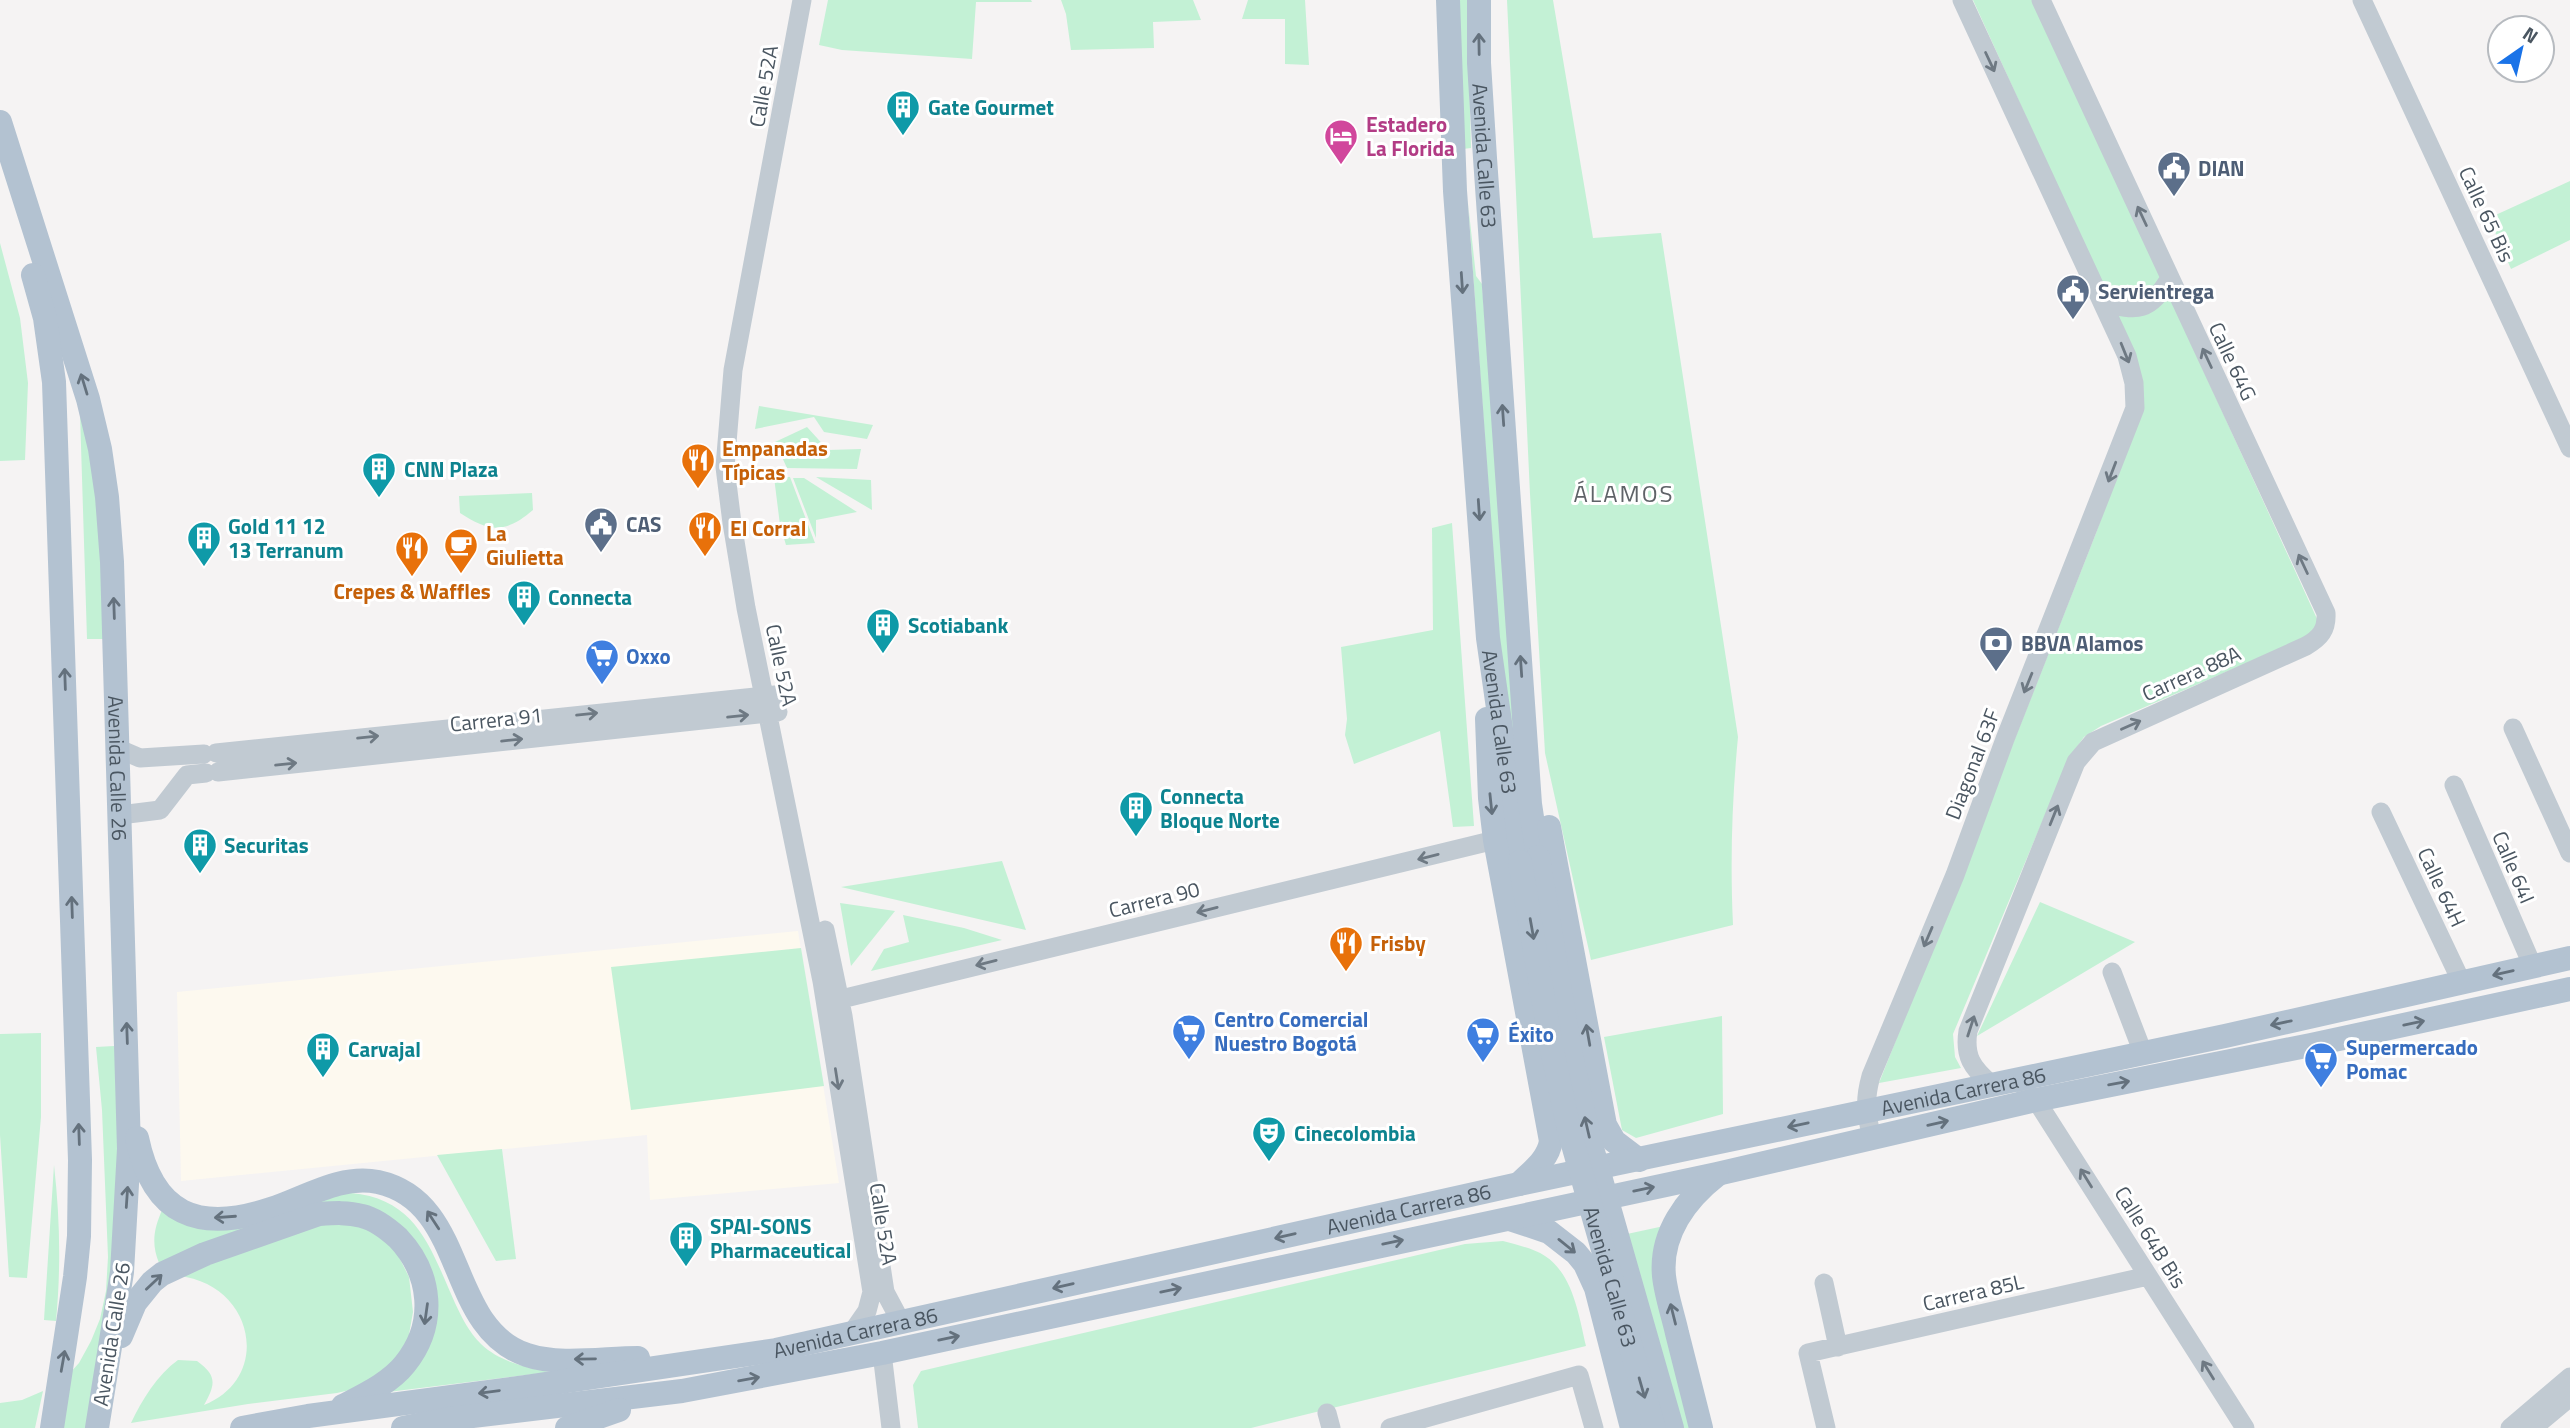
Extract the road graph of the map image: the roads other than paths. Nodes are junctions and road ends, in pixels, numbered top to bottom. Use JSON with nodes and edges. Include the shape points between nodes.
{"nodes":[{"id":1,"x":802,"y":0,"type":"edge"},
{"id":2,"x":810,"y":0,"type":"edge"},
{"id":3,"x":1448,"y":0,"type":"edge"},
{"id":4,"x":1479,"y":0,"type":"edge"},
{"id":5,"x":1962,"y":0,"type":"edge"},
{"id":6,"x":2041,"y":0,"type":"edge"},
{"id":7,"x":2362,"y":0,"type":"edge"},
{"id":8,"x":0,"y":122,"type":"edge"},
{"id":9,"x":0,"y":175,"type":"edge"},
{"id":10,"x":1455,"y":191,"type":"junction"},
{"id":11,"x":2170,"y":278,"type":"junction"},
{"id":12,"x":2102,"y":302,"type":"junction"},
{"id":13,"x":1495,"y":307,"type":"junction"},
{"id":14,"x":2570,"y":447,"type":"edge"},
{"id":15,"x":2325,"y":627,"type":"joint"},
{"id":16,"x":1488,"y":638,"type":"junction"},
{"id":17,"x":771,"y":704,"type":"junction"},
{"id":18,"x":2513,"y":728,"type":"dead end"},
{"id":19,"x":1525,"y":734,"type":"junction"},
{"id":20,"x":119,"y":750,"type":"junction"},
{"id":21,"x":163,"y":758,"type":"junction"},
{"id":22,"x":203,"y":764,"type":"junction"},
{"id":23,"x":2454,"y":785,"type":"dead end"},
{"id":24,"x":120,"y":807,"type":"junction"},
{"id":25,"x":2381,"y":811,"type":"dead end"},
{"id":26,"x":1494,"y":840,"type":"junction"},
{"id":27,"x":2570,"y":853,"type":"edge"},
{"id":28,"x":1529,"y":859,"type":"junction"},
{"id":29,"x":2570,"y":958,"type":"edge"},
{"id":30,"x":2533,"y":967,"type":"junction"},
{"id":31,"x":2112,"y":972,"type":"dead end"},
{"id":32,"x":2462,"y":983,"type":"junction"},
{"id":33,"x":2570,"y":989,"type":"edge"},
{"id":34,"x":832,"y":1001,"type":"junction"},
{"id":35,"x":2143,"y":1053,"type":"junction"},
{"id":36,"x":2000,"y":1082,"type":"junction"},
{"id":37,"x":2036,"y":1100,"type":"junction"},
{"id":38,"x":130,"y":1102,"type":"junction"},
{"id":39,"x":1865,"y":1110,"type":"junction"},
{"id":40,"x":1872,"y":1138,"type":"junction"},
{"id":41,"x":1639,"y":1160,"type":"junction"},
{"id":42,"x":1717,"y":1174,"type":"junction"},
{"id":43,"x":1519,"y":1184,"type":"junction"},
{"id":44,"x":1506,"y":1218,"type":"junction"},
{"id":45,"x":2148,"y":1276,"type":"junction"},
{"id":46,"x":1824,"y":1283,"type":"dead end"},
{"id":47,"x":901,"y":1322,"type":"junction"},
{"id":48,"x":851,"y":1334,"type":"junction"},
{"id":49,"x":1838,"y":1346,"type":"junction"},
{"id":50,"x":882,"y":1353,"type":"junction"},
{"id":51,"x":727,"y":1359,"type":"junction"},
{"id":52,"x":2570,"y":1377,"type":"edge"},
{"id":53,"x":682,"y":1391,"type":"junction"},
{"id":54,"x":2570,"y":1397,"type":"edge"},
{"id":55,"x":317,"y":1415,"type":"junction"},
{"id":56,"x":98,"y":1419,"type":"edge"},
{"id":57,"x":52,"y":1428,"type":"edge"},
{"id":58,"x":242,"y":1428,"type":"edge"},
{"id":59,"x":403,"y":1428,"type":"edge"},
{"id":60,"x":567,"y":1428,"type":"edge"},
{"id":61,"x":891,"y":1428,"type":"edge"},
{"id":62,"x":1390,"y":1428,"type":"edge"},
{"id":63,"x":1594,"y":1428,"type":"edge"},
{"id":64,"x":1632,"y":1428,"type":"edge"},
{"id":65,"x":1654,"y":1428,"type":"edge"},
{"id":66,"x":1672,"y":1428,"type":"edge"},
{"id":67,"x":1700,"y":1428,"type":"edge"},
{"id":68,"x":1826,"y":1428,"type":"edge"},
{"id":69,"x":2244,"y":1428,"type":"edge"},
{"id":70,"x":2510,"y":1428,"type":"edge"},
{"id":71,"x":2533,"y":1428,"type":"edge"}],
"edges":[{"from":1,"to":17,"type":"street","name":"Calle 52A","via":[[733,370],[725,467],[732,523]]},
{"from":2,"to":17,"type":"street","name":"Calle 52A","via":[[750,321],[733,443],[736,506]]},
{"from":3,"to":10,"type":"main road","name":"Avenida Calle 63"},
{"from":13,"to":4,"type":"main road","name":"Avenida Calle 63","one_way":true,"via":[[1480,88]]},
{"from":5,"to":12,"type":"street","one_way":true},
{"from":11,"to":6,"type":"street","name":"Calle 64G","one_way":true},
{"from":7,"to":14,"type":"street","name":"Calle 65 Bis"},
{"from":20,"to":8,"type":"main road","name":"Avenida Calle 26","one_way":true,"via":[[112,562],[100,449]]},
{"from":57,"to":9,"type":"main road","name":"Avenida Calle 26","one_way":true,"via":[[75,1277],[80,1160],[56,422],[45,318]]},
{"from":10,"to":13,"type":"main road","via":[[1465,192],[1471,201],[1476,256]]},
{"from":10,"to":16,"type":"main road","name":"Avenida Calle 63","one_way":true},
{"from":11,"to":12,"type":"street","via":[[2160,296],[2146,306],[2130,310]]},
{"from":15,"to":11,"type":"street","name":"Calle 64G","one_way":true,"via":[[2326,613]]},
{"from":12,"to":39,"type":"street","name":"Diagonal 63F","one_way":true,"via":[[2132,371],[2135,408],[1955,875],[1871,1076]]},
{"from":19,"to":13,"type":"main road","name":"Avenida Calle 63","one_way":true},
{"from":36,"to":15,"type":"street","name":"Carrera 88A","one_way":true,"via":[[1971,1066],[1968,1031],[2076,762],[2093,742],[2305,646]]},
{"from":16,"to":26,"type":"main road","one_way":true,"via":[[1487,737]]},
{"from":16,"to":28,"type":"main road","name":"Avenida Calle 63"},
{"from":22,"to":17,"type":"street","name":"Carrera 91","one_way":true},
{"from":17,"to":34,"type":"street","name":"Calle 52A"},
{"from":18,"to":27,"type":"street"},
{"from":19,"to":28,"type":"main road","name":"Avenida Calle 63"},
{"from":41,"to":19,"type":"main road","one_way":true,"via":[[1614,1142],[1605,1125],[1550,834]]},
{"from":20,"to":21,"type":"street","name":"Carrera 91","via":[[136,758]]},
{"from":20,"to":24,"type":"main road","name":"Avenida Calle 26"},
{"from":21,"to":22,"type":"street","name":"Carrera 91"},
{"from":21,"to":24,"type":"street","name":"Carrera 91","via":[[132,775]]},
{"from":22,"to":24,"type":"street","via":[[160,810]]},
{"from":23,"to":30,"type":"street","name":"Calle 64I"},
{"from":38,"to":24,"type":"main road","name":"Avenida Calle 26","one_way":true},
{"from":25,"to":32,"type":"street","name":"Calle 64H"},
{"from":26,"to":34,"type":"street","name":"Carrera 90","one_way":true},
{"from":26,"to":43,"type":"main road","via":[[1550,1140],[1548,1153]]},
{"from":28,"to":65,"type":"main road","name":"Avenida Calle 63","one_way":true,"bridge":true,"via":[[1551,1045],[1570,1134]]},
{"from":66,"to":28,"type":"main road","name":"Avenida Calle 63","one_way":true,"bridge":true,"via":[[1588,1134]]},
{"from":29,"to":30,"type":"main road","name":"Avenida Carrera 86"},
{"from":30,"to":32,"type":"main road","name":"Avenida Carrera 86","one_way":true},
{"from":31,"to":35,"type":"street"},
{"from":32,"to":35,"type":"main road","name":"Avenida Carrera 86","one_way":true},
{"from":37,"to":33,"type":"main road","name":"Avenida Carrera 86","one_way":true},
{"from":34,"to":47,"type":"street","name":"Calle 52A","via":[[885,1292]]},
{"from":34,"to":48,"type":"street","name":"Calle 52A","one_way":true,"via":[[872,1292],[867,1311]]},
{"from":35,"to":36,"type":"main road","name":"Avenida Carrera 86"},
{"from":36,"to":37,"type":"street","name":"Calle 64B Bis"},
{"from":36,"to":39,"type":"main road","name":"Avenida Carrera 86"},
{"from":40,"to":37,"type":"main road","name":"Avenida Carrera 86","one_way":true},
{"from":45,"to":37,"type":"street","name":"Calle 64B Bis","one_way":true},
{"from":51,"to":38,"type":"main road","one_way":true,"via":[[551,1360],[520,1353],[483,1320],[424,1207],[378,1182],[352,1181],[269,1210],[228,1218],[186,1213],[165,1200],[151,1183]]},
{"from":56,"to":38,"type":"main road","name":"Avenida Calle 26","one_way":true,"via":[[122,1272]]},
{"from":39,"to":40,"type":"street","name":"Diagonal 63F"},
{"from":39,"to":41,"type":"main road","name":"Avenida Carrera 86","one_way":true},
{"from":40,"to":42,"type":"main road","name":"Avenida Carrera 86"},
{"from":41,"to":43,"type":"main road","name":"Avenida Carrera 86"},
{"from":44,"to":42,"type":"main road","name":"Avenida Carrera 86","one_way":true},
{"from":67,"to":42,"type":"main road","one_way":true,"via":[[1664,1260],[1681,1212]]},
{"from":43,"to":47,"type":"main road","name":"Avenida Carrera 86","one_way":true},
{"from":50,"to":44,"type":"main road","name":"Avenida Carrera 86","one_way":true},
{"from":44,"to":64,"type":"main road","one_way":true,"via":[[1549,1232],[1585,1264],[1596,1287]]},
{"from":45,"to":49,"type":"street","name":"Carrera 85L"},
{"from":69,"to":45,"type":"street","name":"Calle 64B Bis","one_way":true},
{"from":46,"to":49,"type":"street"},
{"from":47,"to":48,"type":"main road","name":"Avenida Carrera 86"},
{"from":48,"to":51,"type":"main road","name":"Avenida Carrera 86"},
{"from":49,"to":68,"type":"street","name":"Carrera 85L","via":[[1808,1353]]},
{"from":53,"to":50,"type":"main road","name":"Avenida Carrera 86","one_way":true},
{"from":50,"to":61,"type":"street"},
{"from":51,"to":55,"type":"main road","name":"Avenida Carrera 86","one_way":true},
{"from":52,"to":70,"type":"street"},
{"from":53,"to":59,"type":"main road","name":"Avenida Carrera 86"},
{"from":53,"to":60,"type":"main road"},
{"from":54,"to":71,"type":"street"},
{"from":56,"to":55,"type":"main road","one_way":true,"via":[[128,1315],[152,1282],[205,1254],[319,1214],[364,1216],[389,1229],[418,1266],[428,1303],[420,1341],[391,1377]]},
{"from":55,"to":58,"type":"main road","name":"Avenida Carrera 86"},
{"from":62,"to":63,"type":"street","via":[[1579,1375]]}]}
